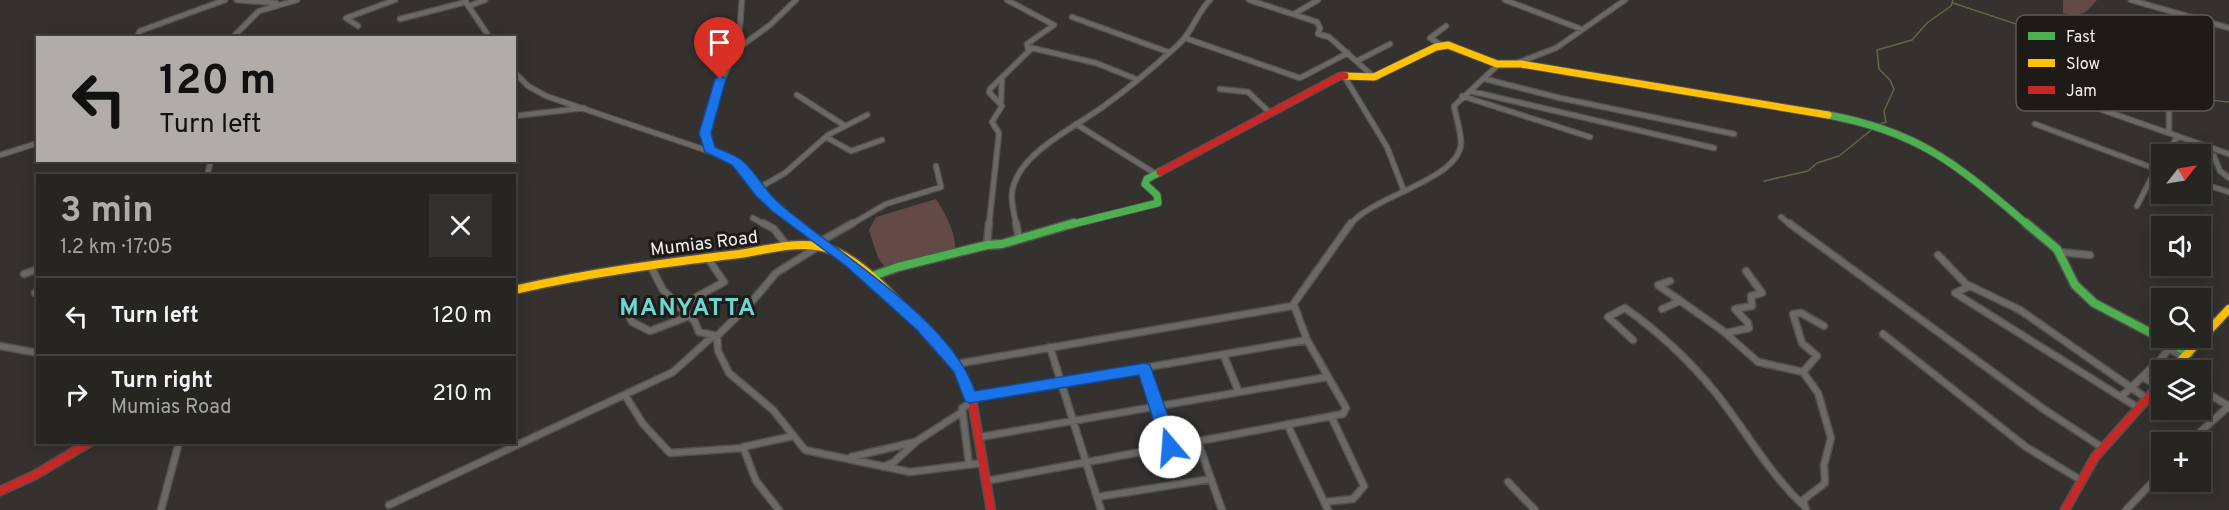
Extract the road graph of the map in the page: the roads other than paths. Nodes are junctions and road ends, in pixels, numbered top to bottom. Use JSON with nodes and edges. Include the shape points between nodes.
{"nodes":[{"id":1,"x":225,"y":0,"type":"edge"},
{"id":2,"x":237,"y":0,"type":"edge"},
{"id":3,"x":297,"y":0,"type":"edge"},
{"id":4,"x":395,"y":0,"type":"edge"},
{"id":5,"x":485,"y":0,"type":"edge"},
{"id":6,"x":742,"y":0,"type":"edge"},
{"id":7,"x":796,"y":0,"type":"edge"},
{"id":8,"x":1007,"y":0,"type":"edge"},
{"id":9,"x":1210,"y":0,"type":"edge"},
{"id":10,"x":1249,"y":0,"type":"edge"},
{"id":11,"x":1318,"y":0,"type":"edge"},
{"id":12,"x":1504,"y":0,"type":"edge"},
{"id":13,"x":1625,"y":0,"type":"edge"},
{"id":14,"x":2131,"y":0,"type":"edge"},
{"id":15,"x":466,"y":3,"type":"edge"},
{"id":16,"x":281,"y":4,"type":"junction"},
{"id":17,"x":1294,"y":14,"type":"junction"},
{"id":18,"x":2184,"y":15,"type":"edge"},
{"id":19,"x":1072,"y":17,"type":"dead end"},
{"id":20,"x":400,"y":19,"type":"dead end"},
{"id":21,"x":2214,"y":24,"type":"edge"},
{"id":22,"x":358,"y":26,"type":"dead end"},
{"id":23,"x":1446,"y":26,"type":"dead end"},
{"id":24,"x":2229,"y":28,"type":"edge"},
{"id":25,"x":1581,"y":29,"type":"junction"},
{"id":26,"x":137,"y":36,"type":"edge"},
{"id":27,"x":234,"y":36,"type":"edge"},
{"id":28,"x":489,"y":36,"type":"edge"},
{"id":29,"x":1185,"y":38,"type":"junction"},
{"id":30,"x":1390,"y":44,"type":"dead end"},
{"id":31,"x":1443,"y":46,"type":"junction"},
{"id":32,"x":736,"y":49,"type":"junction"},
{"id":33,"x":1029,"y":49,"type":"junction"},
{"id":34,"x":1168,"y":52,"type":"junction"},
{"id":35,"x":1348,"y":53,"type":"junction"},
{"id":36,"x":1357,"y":61,"type":"junction"},
{"id":37,"x":1515,"y":63,"type":"junction"},
{"id":38,"x":1499,"y":64,"type":"junction"},
{"id":39,"x":516,"y":74,"type":"edge"},
{"id":40,"x":1344,"y":76,"type":"junction"},
{"id":41,"x":1374,"y":77,"type":"junction"},
{"id":42,"x":1002,"y":79,"type":"junction"},
{"id":43,"x":1136,"y":79,"type":"junction"},
{"id":44,"x":1485,"y":79,"type":"junction"},
{"id":45,"x":1220,"y":88,"type":"dead end"},
{"id":46,"x":1470,"y":91,"type":"junction"},
{"id":47,"x":797,"y":95,"type":"dead end"},
{"id":48,"x":1462,"y":96,"type":"junction"},
{"id":49,"x":1001,"y":102,"type":"junction"},
{"id":50,"x":585,"y":108,"type":"junction"},
{"id":51,"x":1269,"y":111,"type":"junction"},
{"id":52,"x":2106,"y":111,"type":"edge"},
{"id":53,"x":2169,"y":111,"type":"edge"},
{"id":54,"x":516,"y":116,"type":"edge"},
{"id":55,"x":867,"y":116,"type":"dead end"},
{"id":56,"x":1076,"y":124,"type":"junction"},
{"id":57,"x":2035,"y":124,"type":"dead end"},
{"id":58,"x":845,"y":126,"type":"junction"},
{"id":59,"x":2169,"y":133,"type":"junction"},
{"id":60,"x":1734,"y":134,"type":"dead end"},
{"id":61,"x":2178,"y":136,"type":"junction"},
{"id":62,"x":826,"y":137,"type":"junction"},
{"id":63,"x":1590,"y":137,"type":"dead end"},
{"id":64,"x":882,"y":140,"type":"dead end"},
{"id":65,"x":36,"y":144,"type":"edge"},
{"id":66,"x":2173,"y":144,"type":"edge"},
{"id":67,"x":1714,"y":148,"type":"dead end"},
{"id":68,"x":710,"y":149,"type":"junction"},
{"id":69,"x":2229,"y":154,"type":"edge"},
{"id":70,"x":0,"y":155,"type":"edge"},
{"id":71,"x":2214,"y":156,"type":"dead end"},
{"id":72,"x":936,"y":166,"type":"dead end"},
{"id":73,"x":2151,"y":167,"type":"edge"},
{"id":74,"x":1156,"y":174,"type":"junction"},
{"id":75,"x":2229,"y":178,"type":"edge"},
{"id":76,"x":2151,"y":183,"type":"edge"},
{"id":77,"x":2211,"y":186,"type":"edge"},
{"id":78,"x":757,"y":189,"type":"junction"},
{"id":79,"x":1404,"y":191,"type":"junction"},
{"id":80,"x":2229,"y":192,"type":"edge"},
{"id":81,"x":2137,"y":206,"type":"dead end"},
{"id":82,"x":1781,"y":217,"type":"dead end"},
{"id":83,"x":753,"y":218,"type":"dead end"},
{"id":84,"x":1019,"y":238,"type":"junction"},
{"id":85,"x":819,"y":245,"type":"junction"},
{"id":86,"x":987,"y":245,"type":"junction"},
{"id":87,"x":789,"y":248,"type":"junction"},
{"id":88,"x":2060,"y":252,"type":"junction"},
{"id":89,"x":1938,"y":255,"type":"dead end"},
{"id":90,"x":2091,"y":255,"type":"dead end"},
{"id":91,"x":707,"y":257,"type":"junction"},
{"id":92,"x":650,"y":265,"type":"junction"},
{"id":93,"x":36,"y":270,"type":"edge"},
{"id":94,"x":1746,"y":271,"type":"dead end"},
{"id":95,"x":24,"y":274,"type":"dead end"},
{"id":96,"x":867,"y":278,"type":"junction"},
{"id":97,"x":1670,"y":281,"type":"dead end"},
{"id":98,"x":1970,"y":286,"type":"junction"},
{"id":99,"x":516,"y":289,"type":"edge"},
{"id":100,"x":1680,"y":301,"type":"junction"},
{"id":101,"x":624,"y":305,"type":"dead end"},
{"id":102,"x":1294,"y":305,"type":"junction"},
{"id":103,"x":678,"y":307,"type":"junction"},
{"id":104,"x":1662,"y":309,"type":"dead end"},
{"id":105,"x":2229,"y":309,"type":"edge"},
{"id":106,"x":687,"y":317,"type":"junction"},
{"id":107,"x":2211,"y":320,"type":"edge"},
{"id":108,"x":2218,"y":322,"type":"junction"},
{"id":109,"x":1824,"y":326,"type":"dead end"},
{"id":110,"x":2211,"y":328,"type":"edge"},
{"id":111,"x":1726,"y":333,"type":"junction"},
{"id":112,"x":1883,"y":334,"type":"dead end"},
{"id":113,"x":715,"y":336,"type":"junction"},
{"id":114,"x":2151,"y":337,"type":"edge"},
{"id":115,"x":1307,"y":340,"type":"junction"},
{"id":116,"x":1633,"y":340,"type":"dead end"},
{"id":117,"x":0,"y":346,"type":"edge"},
{"id":118,"x":1050,"y":347,"type":"junction"},
{"id":119,"x":2170,"y":348,"type":"joint"},
{"id":120,"x":2192,"y":348,"type":"edge"},
{"id":121,"x":36,"y":353,"type":"edge"},
{"id":122,"x":2187,"y":355,"type":"junction"},
{"id":123,"x":1224,"y":356,"type":"junction"},
{"id":124,"x":2161,"y":360,"type":"edge"},
{"id":125,"x":2182,"y":360,"type":"edge"},
{"id":126,"x":956,"y":364,"type":"junction"},
{"id":127,"x":1145,"y":369,"type":"junction"},
{"id":128,"x":2151,"y":369,"type":"edge"},
{"id":129,"x":1803,"y":372,"type":"junction"},
{"id":130,"x":1327,"y":377,"type":"junction"},
{"id":131,"x":2142,"y":377,"type":"junction"},
{"id":132,"x":2151,"y":381,"type":"edge"},
{"id":133,"x":1062,"y":382,"type":"junction"},
{"id":134,"x":2130,"y":388,"type":"junction"},
{"id":135,"x":1238,"y":390,"type":"junction"},
{"id":136,"x":2151,"y":393,"type":"edge"},
{"id":137,"x":625,"y":395,"type":"junction"},
{"id":138,"x":2211,"y":396,"type":"edge"},
{"id":139,"x":2121,"y":397,"type":"junction"},
{"id":140,"x":2146,"y":398,"type":"junction"},
{"id":141,"x":971,"y":400,"type":"junction"},
{"id":142,"x":1157,"y":405,"type":"junction"},
{"id":143,"x":2137,"y":407,"type":"junction"},
{"id":144,"x":2229,"y":408,"type":"edge"},
{"id":145,"x":962,"y":412,"type":"junction"},
{"id":146,"x":1331,"y":416,"type":"junction"},
{"id":147,"x":1073,"y":420,"type":"junction"},
{"id":148,"x":1287,"y":424,"type":"junction"},
{"id":149,"x":2201,"y":432,"type":"edge"},
{"id":150,"x":794,"y":436,"type":"junction"},
{"id":151,"x":978,"y":437,"type":"junction"},
{"id":152,"x":917,"y":441,"type":"junction"},
{"id":153,"x":1198,"y":442,"type":"junction"},
{"id":154,"x":87,"y":444,"type":"edge"},
{"id":155,"x":178,"y":444,"type":"edge"},
{"id":156,"x":2100,"y":446,"type":"junction"},
{"id":157,"x":1170,"y":447,"type":"junction"},
{"id":158,"x":743,"y":448,"type":"junction"},
{"id":159,"x":846,"y":459,"type":"junction"},
{"id":160,"x":1087,"y":461,"type":"junction"},
{"id":161,"x":982,"y":463,"type":"junction"},
{"id":162,"x":969,"y":464,"type":"junction"},
{"id":163,"x":882,"y":468,"type":"junction"},
{"id":164,"x":1211,"y":479,"type":"junction"},
{"id":165,"x":2079,"y":479,"type":"junction"},
{"id":166,"x":986,"y":481,"type":"junction"},
{"id":167,"x":1508,"y":482,"type":"dead end"},
{"id":168,"x":2151,"y":484,"type":"edge"},
{"id":169,"x":0,"y":491,"type":"edge"},
{"id":170,"x":1098,"y":497,"type":"junction"},
{"id":171,"x":1324,"y":502,"type":"junction"},
{"id":172,"x":389,"y":505,"type":"dead end"},
{"id":173,"x":1804,"y":507,"type":"edge"},
{"id":174,"x":161,"y":510,"type":"edge"},
{"id":175,"x":779,"y":510,"type":"edge"},
{"id":176,"x":991,"y":510,"type":"edge"},
{"id":177,"x":1101,"y":510,"type":"edge"},
{"id":178,"x":1222,"y":510,"type":"edge"},
{"id":179,"x":1328,"y":510,"type":"edge"},
{"id":180,"x":1535,"y":510,"type":"edge"},
{"id":181,"x":2065,"y":510,"type":"edge"},
{"id":182,"x":2126,"y":510,"type":"edge"}],
"edges":[{"from":1,"to":26,"type":"street","via":[[140,31]]},
{"from":2,"to":16,"type":"street"},
{"from":3,"to":16,"type":"street"},
{"from":4,"to":22,"type":"street","via":[[346,18]]},
{"from":5,"to":15,"type":"street"},
{"from":6,"to":32,"type":"street"},
{"from":7,"to":32,"type":"street","via":[[770,26]]},
{"from":8,"to":33,"type":"street","via":[[1054,25],[1027,44]]},
{"from":9,"to":29,"type":"street"},
{"from":10,"to":17,"type":"street"},
{"from":11,"to":17,"type":"street"},
{"from":12,"to":25,"type":"street"},
{"from":13,"to":25,"type":"street"},
{"from":14,"to":18,"type":"street"},
{"from":15,"to":20,"type":"street"},
{"from":15,"to":28,"type":"street"},
{"from":16,"to":27,"type":"street","via":[[255,14]]},
{"from":17,"to":35,"type":"street","via":[[1317,22],[1318,34],[1329,37]]},
{"from":19,"to":34,"type":"street"},
{"from":21,"to":24,"type":"street"},
{"from":23,"to":31,"type":"street","via":[[1430,38]]},
{"from":25,"to":37,"type":"street","via":[[1551,51]]},
{"from":29,"to":34,"type":"street"},
{"from":29,"to":35,"type":"street","via":[[1300,78]]},
{"from":30,"to":36,"type":"street"},
{"from":31,"to":38,"type":"main road","via":[[1462,48]]},
{"from":31,"to":41,"type":"main road"},
{"from":32,"to":68,"type":"street","via":[[720,79],[707,126]]},
{"from":33,"to":42,"type":"street"},
{"from":33,"to":43,"type":"street","via":[[1076,57]]},
{"from":34,"to":43,"type":"street"},
{"from":35,"to":36,"type":"street"},
{"from":36,"to":41,"type":"street"},
{"from":37,"to":38,"type":"main road"},
{"from":37,"to":88,"type":"main road","via":[[1874,124],[1954,163]]},
{"from":38,"to":44,"type":"street"},
{"from":39,"to":50,"type":"street","via":[[539,93]]},
{"from":40,"to":41,"type":"main road"},
{"from":40,"to":51,"type":"main road"},
{"from":40,"to":79,"type":"street","via":[[1387,147]]},
{"from":42,"to":49,"type":"street"},
{"from":42,"to":49,"type":"street","via":[[988,91]]},
{"from":43,"to":56,"type":"street"},
{"from":44,"to":46,"type":"street"},
{"from":44,"to":60,"type":"street"},
{"from":45,"to":51,"type":"street","via":[[1248,92]]},
{"from":46,"to":48,"type":"street"},
{"from":46,"to":67,"type":"street"},
{"from":47,"to":58,"type":"street"},
{"from":48,"to":63,"type":"street"},
{"from":48,"to":79,"type":"street","via":[[1453,110],[1461,144],[1459,154],[1440,171]]},
{"from":49,"to":86,"type":"street","via":[[1002,110],[992,122],[999,133]]},
{"from":50,"to":54,"type":"street"},
{"from":50,"to":68,"type":"street"},
{"from":51,"to":74,"type":"main road"},
{"from":52,"to":59,"type":"street"},
{"from":53,"to":59,"type":"street"},
{"from":55,"to":58,"type":"street"},
{"from":56,"to":74,"type":"street"},
{"from":56,"to":84,"type":"street","via":[[1041,148],[1014,182],[1011,196]]},
{"from":57,"to":73,"type":"street"},
{"from":58,"to":62,"type":"street"},
{"from":59,"to":61,"type":"street"},
{"from":61,"to":66,"type":"street"},
{"from":61,"to":69,"type":"street"},
{"from":62,"to":64,"type":"street","via":[[851,151]]},
{"from":62,"to":78,"type":"street","via":[[778,179]]},
{"from":65,"to":70,"type":"street"},
{"from":68,"to":78,"type":"street","via":[[736,162]]},
{"from":71,"to":75,"type":"street","via":[[2220,171]]},
{"from":72,"to":85,"type":"street","via":[[941,187],[886,204]]},
{"from":74,"to":84,"type":"main road","via":[[1145,182],[1157,195],[1158,203]]},
{"from":76,"to":81,"type":"street"},
{"from":77,"to":80,"type":"street"},
{"from":78,"to":85,"type":"street"},
{"from":79,"to":102,"type":"street","via":[[1366,210],[1348,225]]},
{"from":82,"to":156,"type":"street"},
{"from":83,"to":87,"type":"street","via":[[774,229]]},
{"from":84,"to":86,"type":"main road"},
{"from":85,"to":87,"type":"main road","name":"Mumias Road"},
{"from":85,"to":96,"type":"main road","name":"Mumias Road"},
{"from":85,"to":113,"type":"street","via":[[776,273]]},
{"from":86,"to":96,"type":"main road"},
{"from":87,"to":91,"type":"main road","name":"Mumias Road"},
{"from":88,"to":90,"type":"street"},
{"from":88,"to":114,"type":"main road","via":[[2075,285],[2094,303]]},
{"from":89,"to":98,"type":"street"},
{"from":91,"to":92,"type":"main road","name":"Mumias Road"},
{"from":91,"to":103,"type":"street","via":[[724,282]]},
{"from":92,"to":99,"type":"main road","name":"Mumias Road","via":[[569,276]]},
{"from":92,"to":103,"type":"street","via":[[660,286]]},
{"from":93,"to":95,"type":"street"},
{"from":94,"to":111,"type":"street","via":[[1762,293],[1751,296],[1752,306],[1735,309],[1749,328]]},
{"from":96,"to":126,"type":"main road","name":"Mumias Road"},
{"from":97,"to":100,"type":"street","via":[[1658,285]]},
{"from":98,"to":134,"type":"street","via":[[2020,310]]},
{"from":98,"to":139,"type":"street","via":[[1955,292]]},
{"from":100,"to":104,"type":"street"},
{"from":100,"to":111,"type":"street"},
{"from":101,"to":106,"type":"street","via":[[632,322],[650,331]]},
{"from":102,"to":115,"type":"street"},
{"from":102,"to":118,"type":"street"},
{"from":103,"to":106,"type":"street"},
{"from":105,"to":108,"type":"main road"},
{"from":106,"to":113,"type":"street","via":[[703,335]]},
{"from":107,"to":108,"type":"street"},
{"from":108,"to":110,"type":"main road"},
{"from":109,"to":129,"type":"street","via":[[1793,313],[1802,343],[1816,356]]},
{"from":111,"to":129,"type":"street","via":[[1762,364]]},
{"from":112,"to":165,"type":"street","via":[[2026,447]]},
{"from":113,"to":137,"type":"street","via":[[678,369]]},
{"from":113,"to":150,"type":"street","via":[[729,374],[773,410]]},
{"from":115,"to":123,"type":"street"},
{"from":115,"to":130,"type":"street"},
{"from":116,"to":173,"type":"street","via":[[1608,317],[1626,308],[1680,351]]},
{"from":117,"to":121,"type":"street"},
{"from":118,"to":126,"type":"street"},
{"from":118,"to":133,"type":"street"},
{"from":119,"to":122,"type":"main road"},
{"from":119,"to":124,"type":"street"},
{"from":120,"to":122,"type":"main road"},
{"from":122,"to":125,"type":"main road"},
{"from":123,"to":127,"type":"street"},
{"from":123,"to":135,"type":"street"},
{"from":126,"to":141,"type":"main road","name":"Mumias Road"},
{"from":127,"to":133,"type":"street"},
{"from":127,"to":142,"type":"street"},
{"from":128,"to":131,"type":"street"},
{"from":129,"to":173,"type":"street","via":[[1818,393],[1831,442],[1824,465],[1825,483],[1803,500]]},
{"from":130,"to":135,"type":"street"},
{"from":130,"to":146,"type":"street","via":[[1346,409],[1343,414]]},
{"from":131,"to":132,"type":"street"},
{"from":131,"to":134,"type":"street"},
{"from":133,"to":141,"type":"street"},
{"from":133,"to":147,"type":"street"},
{"from":134,"to":139,"type":"street"},
{"from":134,"to":140,"type":"street"},
{"from":135,"to":142,"type":"street"},
{"from":136,"to":140,"type":"main road"},
{"from":137,"to":158,"type":"street","via":[[643,424],[670,453]]},
{"from":137,"to":172,"type":"street"},
{"from":138,"to":144,"type":"street"},
{"from":139,"to":143,"type":"street"},
{"from":140,"to":143,"type":"main road"},
{"from":141,"to":145,"type":"street"},
{"from":141,"to":151,"type":"main road","name":"Mumias Road"},
{"from":142,"to":147,"type":"street"},
{"from":142,"to":157,"type":"street"},
{"from":143,"to":156,"type":"main road"},
{"from":144,"to":149,"type":"street"},
{"from":145,"to":152,"type":"street"},
{"from":145,"to":162,"type":"street"},
{"from":146,"to":148,"type":"street"},
{"from":146,"to":171,"type":"street","via":[[1364,486],[1351,501]]},
{"from":147,"to":151,"type":"street"},
{"from":147,"to":160,"type":"street"},
{"from":148,"to":153,"type":"street"},
{"from":148,"to":171,"type":"street"},
{"from":150,"to":158,"type":"street"},
{"from":150,"to":159,"type":"street","via":[[805,450]]},
{"from":151,"to":161,"type":"main road","name":"Mumias Road"},
{"from":152,"to":159,"type":"street"},
{"from":152,"to":163,"type":"street"},
{"from":153,"to":157,"type":"street"},
{"from":153,"to":164,"type":"street"},
{"from":154,"to":169,"type":"main road"},
{"from":155,"to":174,"type":"street"},
{"from":156,"to":165,"type":"main road"},
{"from":157,"to":160,"type":"street"},
{"from":158,"to":175,"type":"street","via":[[756,481]]},
{"from":159,"to":163,"type":"street"},
{"from":160,"to":166,"type":"street"},
{"from":160,"to":170,"type":"street"},
{"from":161,"to":162,"type":"street"},
{"from":161,"to":166,"type":"main road","name":"Mumias Road"},
{"from":162,"to":163,"type":"street","via":[[910,472]]},
{"from":164,"to":170,"type":"street"},
{"from":164,"to":178,"type":"street"},
{"from":165,"to":181,"type":"main road"},
{"from":166,"to":176,"type":"main road","name":"Mumias Road"},
{"from":167,"to":180,"type":"street"},
{"from":168,"to":182,"type":"street"},
{"from":170,"to":177,"type":"street"},
{"from":171,"to":179,"type":"street"}]}
